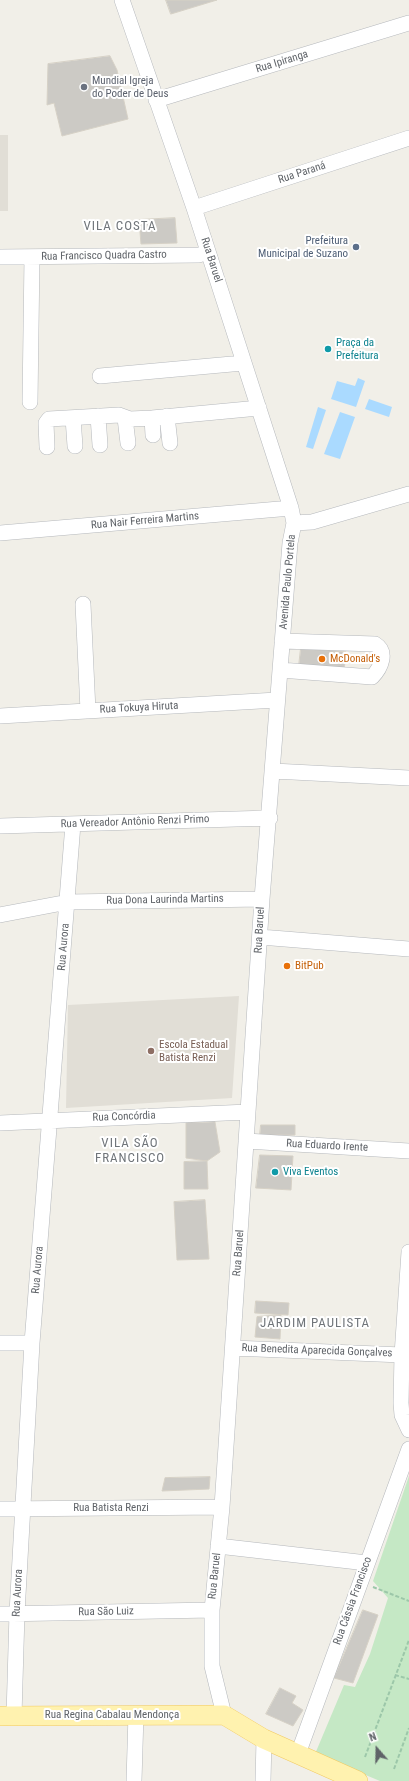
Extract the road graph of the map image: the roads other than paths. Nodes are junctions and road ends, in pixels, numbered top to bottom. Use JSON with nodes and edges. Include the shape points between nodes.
{"nodes":[{"id":1,"x":122,"y":0,"type":"edge"},
{"id":2,"x":409,"y":23,"type":"edge"},
{"id":3,"x":156,"y":100,"type":"junction"},
{"id":4,"x":409,"y":138,"type":"edge"},
{"id":5,"x":194,"y":208,"type":"junction"},
{"id":6,"x":208,"y":252,"type":"junction"},
{"id":7,"x":0,"y":257,"type":"edge"},
{"id":8,"x":32,"y":257,"type":"junction"},
{"id":9,"x":244,"y":363,"type":"junction"},
{"id":10,"x":100,"y":376,"type":"dead end"},
{"id":11,"x":30,"y":402,"type":"dead end"},
{"id":12,"x":259,"y":408,"type":"junction"},
{"id":13,"x":98,"y":416,"type":"junction"},
{"id":14,"x":167,"y":416,"type":"junction"},
{"id":15,"x":73,"y":418,"type":"junction"},
{"id":16,"x":125,"y":418,"type":"junction"},
{"id":17,"x":152,"y":418,"type":"junction"},
{"id":18,"x":152,"y":435,"type":"dead end"},
{"id":19,"x":128,"y":443,"type":"dead end"},
{"id":20,"x":170,"y":443,"type":"dead end"},
{"id":21,"x":100,"y":445,"type":"dead end"},
{"id":22,"x":75,"y":446,"type":"dead end"},
{"id":23,"x":47,"y":447,"type":"dead end"},
{"id":24,"x":409,"y":494,"type":"edge"},
{"id":25,"x":292,"y":516,"type":"junction"},
{"id":26,"x":0,"y":533,"type":"edge"},
{"id":27,"x":83,"y":604,"type":"dead end"},
{"id":28,"x":282,"y":641,"type":"junction"},
{"id":29,"x":280,"y":670,"type":"junction"},
{"id":30,"x":277,"y":700,"type":"junction"},
{"id":31,"x":88,"y":711,"type":"junction"},
{"id":32,"x":0,"y":716,"type":"edge"},
{"id":33,"x":273,"y":771,"type":"junction"},
{"id":34,"x":409,"y":778,"type":"edge"},
{"id":35,"x":270,"y":818,"type":"junction"},
{"id":36,"x":73,"y":824,"type":"junction"},
{"id":37,"x":0,"y":826,"type":"edge"},
{"id":38,"x":262,"y":899,"type":"junction"},
{"id":39,"x":68,"y":902,"type":"junction"},
{"id":40,"x":0,"y":915,"type":"edge"},
{"id":41,"x":260,"y":937,"type":"junction"},
{"id":42,"x":409,"y":949,"type":"edge"},
{"id":43,"x":248,"y":1112,"type":"junction"},
{"id":44,"x":50,"y":1119,"type":"junction"},
{"id":45,"x":0,"y":1122,"type":"edge"},
{"id":46,"x":246,"y":1141,"type":"junction"},
{"id":47,"x":409,"y":1150,"type":"edge"},
{"id":48,"x":409,"y":1252,"type":"edge"},
{"id":49,"x":0,"y":1343,"type":"edge"},
{"id":50,"x":32,"y":1343,"type":"junction"},
{"id":51,"x":233,"y":1348,"type":"junction"},
{"id":52,"x":402,"y":1355,"type":"junction"},
{"id":53,"x":409,"y":1430,"type":"edge"},
{"id":54,"x":409,"y":1449,"type":"edge"},
{"id":55,"x":222,"y":1507,"type":"junction"},
{"id":56,"x":0,"y":1509,"type":"edge"},
{"id":57,"x":22,"y":1509,"type":"junction"},
{"id":58,"x":218,"y":1546,"type":"junction"},
{"id":59,"x":366,"y":1564,"type":"junction"},
{"id":60,"x":212,"y":1610,"type":"junction"},
{"id":61,"x":17,"y":1613,"type":"junction"},
{"id":62,"x":0,"y":1614,"type":"edge"},
{"id":63,"x":136,"y":1714,"type":"junction"},
{"id":64,"x":224,"y":1715,"type":"junction"},
{"id":65,"x":7,"y":1716,"type":"edge"},
{"id":66,"x":264,"y":1739,"type":"junction"},
{"id":67,"x":298,"y":1754,"type":"junction"},
{"id":68,"x":134,"y":1781,"type":"edge"},
{"id":69,"x":263,"y":1781,"type":"edge"},
{"id":70,"x":358,"y":1781,"type":"edge"}],
"edges":[{"from":1,"to":3,"type":"street","name":"Rua Baruel"},
{"from":2,"to":3,"type":"street","name":"Rua Ipiranga"},
{"from":3,"to":5,"type":"street","name":"Rua Baruel"},
{"from":4,"to":5,"type":"street","name":"Rua Paraná"},
{"from":5,"to":6,"type":"street","name":"Rua Baruel"},
{"from":6,"to":8,"type":"street","name":"Rua Francisco Quadra Castro","via":[[199,255]]},
{"from":6,"to":9,"type":"street","name":"Rua Baruel"},
{"from":7,"to":8,"type":"street","name":"Rua Francisco Quadra Castro"},
{"from":8,"to":11,"type":"street"},
{"from":9,"to":10,"type":"street"},
{"from":9,"to":12,"type":"street","name":"Rua Baruel"},
{"from":12,"to":14,"type":"street"},
{"from":12,"to":25,"type":"street","name":"Rua Baruel"},
{"from":13,"to":15,"type":"street"},
{"from":13,"to":16,"type":"street","via":[[119,415]]},
{"from":13,"to":21,"type":"street"},
{"from":14,"to":17,"type":"street"},
{"from":14,"to":20,"type":"street"},
{"from":15,"to":22,"type":"street"},
{"from":15,"to":23,"type":"street","via":[[47,420]]},
{"from":16,"to":17,"type":"street"},
{"from":16,"to":19,"type":"street"},
{"from":17,"to":18,"type":"street"},
{"from":24,"to":25,"type":"street","name":"Avenida Paulo Portela","via":[[312,522]]},
{"from":25,"to":26,"type":"street","name":"Rua Nair Ferreira Martins"},
{"from":25,"to":28,"type":"street","name":"Avenida Paulo Portela"},
{"from":27,"to":31,"type":"street"},
{"from":28,"to":29,"type":"street","name":"Rua Baruel"},
{"from":28,"to":29,"type":"street","via":[[375,644],[382,652],[382,662],[372,677]]},
{"from":29,"to":30,"type":"street","name":"Rua Baruel"},
{"from":30,"to":31,"type":"street","name":"Rua Tokuya Hiruta"},
{"from":30,"to":33,"type":"street","name":"Rua Baruel"},
{"from":31,"to":32,"type":"street","name":"Rua Tokuya Hiruta"},
{"from":33,"to":34,"type":"street"},
{"from":33,"to":35,"type":"street","name":"Rua Baruel"},
{"from":35,"to":36,"type":"street","name":"Rua Vereador Antônio Renzi Primo"},
{"from":35,"to":38,"type":"street","name":"Rua Baruel"},
{"from":36,"to":37,"type":"street","name":"Rua Vereador Antônio Renzi Primo"},
{"from":36,"to":39,"type":"street","name":"Rua Aurora"},
{"from":38,"to":39,"type":"street","name":"Rua Dona Laurinda Martins"},
{"from":38,"to":41,"type":"street","name":"Rua Baruel"},
{"from":39,"to":40,"type":"street","name":"Rua Dona Laurinda Martins"},
{"from":39,"to":44,"type":"street","name":"Rua Aurora"},
{"from":41,"to":42,"type":"street"},
{"from":41,"to":43,"type":"street","name":"Rua Baruel"},
{"from":43,"to":44,"type":"street","name":"Rua Concórdia"},
{"from":43,"to":46,"type":"street","name":"Rua Baruel"},
{"from":44,"to":45,"type":"street","name":"Rua Concórdia"},
{"from":44,"to":50,"type":"street","name":"Rua Aurora"},
{"from":46,"to":47,"type":"street","name":"Rua Eduardo Irente"},
{"from":46,"to":51,"type":"street","name":"Rua Baruel"},
{"from":48,"to":52,"type":"street"},
{"from":49,"to":50,"type":"street"},
{"from":50,"to":57,"type":"street","name":"Rua Aurora"},
{"from":51,"to":52,"type":"street","name":"Rua Benedita Aparecida Gonçalves"},
{"from":51,"to":55,"type":"street","name":"Rua Baruel"},
{"from":52,"to":53,"type":"street","via":[[402,1415]]},
{"from":54,"to":59,"type":"street","name":"Rua Cássia Francisco"},
{"from":55,"to":57,"type":"street","name":"Rua Batista Renzi"},
{"from":55,"to":58,"type":"street","name":"Rua Baruel"},
{"from":56,"to":57,"type":"street","name":"Rua Batista Renzi"},
{"from":57,"to":61,"type":"street","name":"Rua Aurora"},
{"from":58,"to":59,"type":"street"},
{"from":58,"to":60,"type":"street","name":"Rua Baruel"},
{"from":59,"to":67,"type":"street","name":"Rua Cássia Francisco"},
{"from":60,"to":61,"type":"street","name":"Rua São Luiz"},
{"from":60,"to":64,"type":"street","name":"Rua Baruel","via":[[212,1666]]},
{"from":61,"to":62,"type":"street","name":"Rua São Luiz"},
{"from":61,"to":65,"type":"street","name":"Rua Aurora"},
{"from":63,"to":64,"type":"main road","name":"Rua Regina Cabalau Mendonça"},
{"from":63,"to":65,"type":"main road","name":"Rua Regina Cabalau Mendonça"},
{"from":63,"to":68,"type":"street"},
{"from":64,"to":66,"type":"main road"},
{"from":66,"to":67,"type":"main road"},
{"from":66,"to":69,"type":"street"},
{"from":67,"to":70,"type":"main road"}]}
